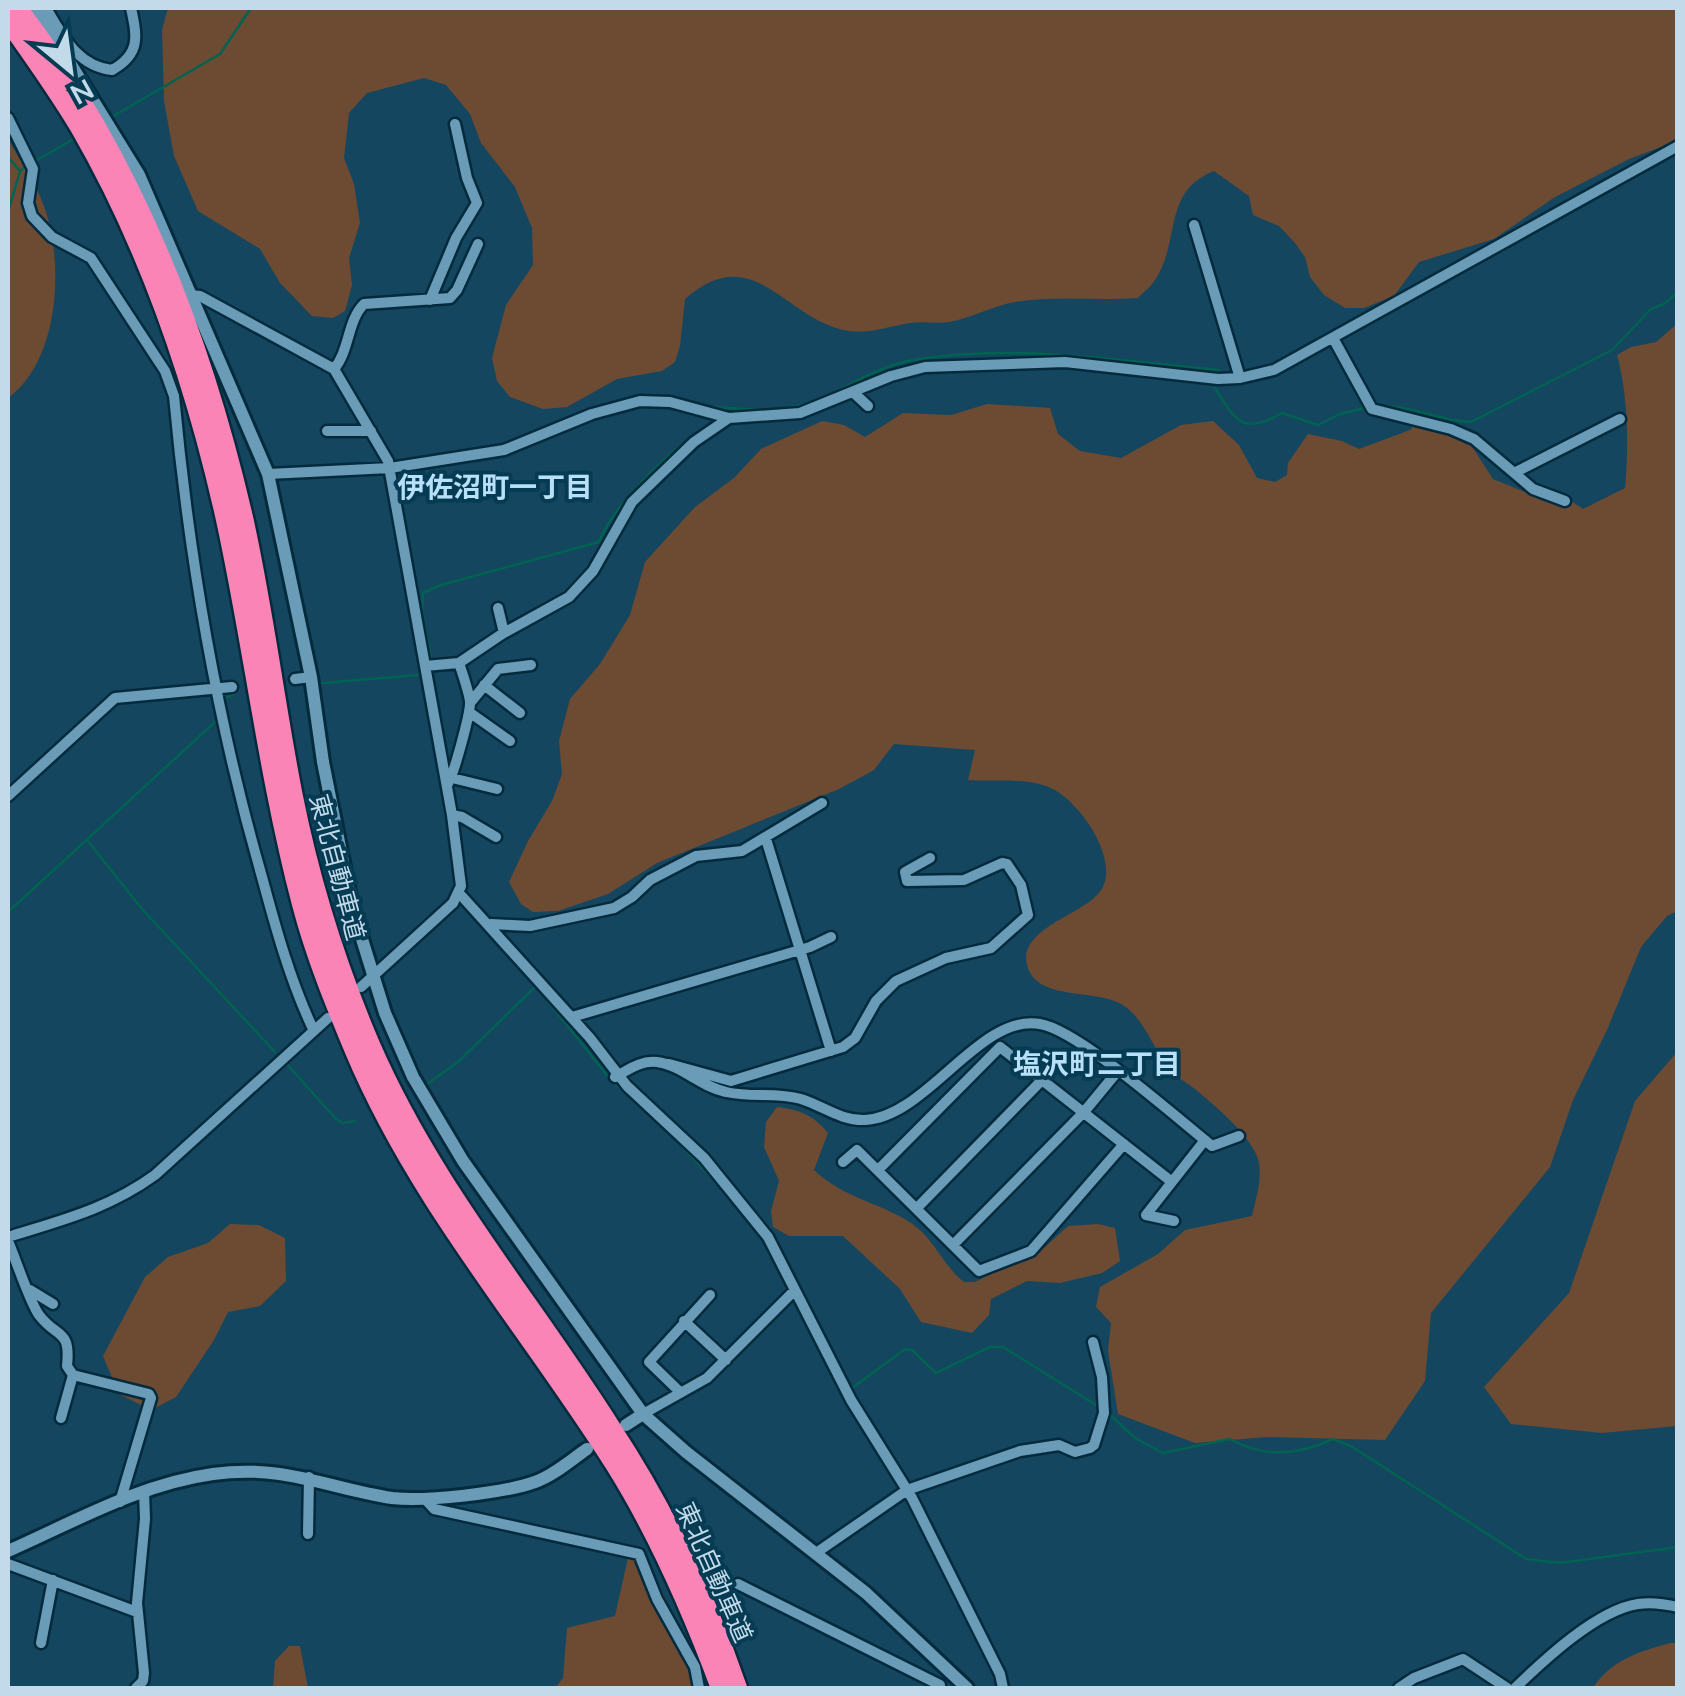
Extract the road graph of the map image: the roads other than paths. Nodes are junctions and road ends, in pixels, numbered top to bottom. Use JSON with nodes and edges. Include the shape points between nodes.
{"nodes":[{"id":1,"x":17,"y":8,"type":"edge"},
{"id":2,"x":36,"y":8,"type":"edge"},
{"id":3,"x":46,"y":8,"type":"edge"},
{"id":4,"x":131,"y":8,"type":"edge"},
{"id":5,"x":8,"y":20,"type":"edge"},
{"id":6,"x":8,"y":118,"type":"edge"},
{"id":7,"x":455,"y":124,"type":"dead end"},
{"id":8,"x":1678,"y":146,"type":"edge"},
{"id":9,"x":1194,"y":226,"type":"dead end"},
{"id":10,"x":478,"y":244,"type":"dead end"},
{"id":11,"x":450,"y":252,"type":"junction"},
{"id":12,"x":470,"y":261,"type":"junction"},
{"id":13,"x":190,"y":296,"type":"junction"},
{"id":14,"x":430,"y":300,"type":"junction"},
{"id":15,"x":1333,"y":338,"type":"junction"},
{"id":16,"x":334,"y":369,"type":"junction"},
{"id":17,"x":1240,"y":378,"type":"junction"},
{"id":18,"x":854,"y":393,"type":"junction"},
{"id":19,"x":868,"y":406,"type":"dead end"},
{"id":20,"x":729,"y":418,"type":"junction"},
{"id":21,"x":1620,"y":420,"type":"dead end"},
{"id":22,"x":327,"y":431,"type":"dead end"},
{"id":23,"x":370,"y":431,"type":"junction"},
{"id":24,"x":390,"y":468,"type":"junction"},
{"id":25,"x":1516,"y":472,"type":"junction"},
{"id":26,"x":268,"y":474,"type":"junction"},
{"id":27,"x":1565,"y":500,"type":"dead end"},
{"id":28,"x":498,"y":608,"type":"dead end"},
{"id":29,"x":504,"y":633,"type":"junction"},
{"id":30,"x":459,"y":663,"type":"junction"},
{"id":31,"x":531,"y":665,"type":"dead end"},
{"id":32,"x":425,"y":666,"type":"junction"},
{"id":33,"x":312,"y":677,"type":"junction"},
{"id":34,"x":295,"y":679,"type":"dead end"},
{"id":35,"x":484,"y":685,"type":"junction"},
{"id":36,"x":232,"y":687,"type":"dead end"},
{"id":37,"x":215,"y":689,"type":"junction"},
{"id":38,"x":470,"y":708,"type":"junction"},
{"id":39,"x":520,"y":713,"type":"dead end"},
{"id":40,"x":510,"y":741,"type":"dead end"},
{"id":41,"x":450,"y":781,"type":"junction"},
{"id":42,"x":497,"y":789,"type":"dead end"},
{"id":43,"x":8,"y":796,"type":"edge"},
{"id":44,"x":822,"y":803,"type":"dead end"},
{"id":45,"x":452,"y":815,"type":"junction"},
{"id":46,"x":496,"y":837,"type":"dead end"},
{"id":47,"x":766,"y":839,"type":"junction"},
{"id":48,"x":930,"y":858,"type":"dead end"},
{"id":49,"x":460,"y":892,"type":"junction"},
{"id":50,"x":490,"y":924,"type":"junction"},
{"id":51,"x":830,"y":937,"type":"dead end"},
{"id":52,"x":800,"y":949,"type":"junction"},
{"id":53,"x":373,"y":976,"type":"junction"},
{"id":54,"x":361,"y":987,"type":"dead end"},
{"id":55,"x":572,"y":1017,"type":"junction"},
{"id":56,"x":328,"y":1018,"type":"dead end"},
{"id":57,"x":313,"y":1029,"type":"junction"},
{"id":58,"x":831,"y":1051,"type":"junction"},
{"id":59,"x":663,"y":1063,"type":"junction"},
{"id":60,"x":1118,"y":1072,"type":"junction"},
{"id":61,"x":616,"y":1076,"type":"junction"},
{"id":62,"x":1042,"y":1080,"type":"junction"},
{"id":63,"x":1084,"y":1112,"type":"junction"},
{"id":64,"x":1239,"y":1136,"type":"dead end"},
{"id":65,"x":1205,"y":1140,"type":"junction"},
{"id":66,"x":1124,"y":1144,"type":"junction"},
{"id":67,"x":843,"y":1162,"type":"dead end"},
{"id":68,"x":879,"y":1169,"type":"junction"},
{"id":69,"x":1172,"y":1182,"type":"junction"},
{"id":70,"x":918,"y":1208,"type":"junction"},
{"id":71,"x":1174,"y":1221,"type":"dead end"},
{"id":72,"x":8,"y":1239,"type":"edge"},
{"id":73,"x":954,"y":1245,"type":"junction"},
{"id":74,"x":29,"y":1290,"type":"junction"},
{"id":75,"x":795,"y":1290,"type":"junction"},
{"id":76,"x":710,"y":1295,"type":"dead end"},
{"id":77,"x":53,"y":1304,"type":"dead end"},
{"id":78,"x":684,"y":1322,"type":"junction"},
{"id":79,"x":1094,"y":1342,"type":"dead end"},
{"id":80,"x":726,"y":1360,"type":"junction"},
{"id":81,"x":73,"y":1376,"type":"junction"},
{"id":82,"x":680,"y":1392,"type":"junction"},
{"id":83,"x":643,"y":1414,"type":"junction"},
{"id":84,"x":61,"y":1418,"type":"dead end"},
{"id":85,"x":626,"y":1426,"type":"dead end"},
{"id":86,"x":586,"y":1450,"type":"dead end"},
{"id":87,"x":309,"y":1478,"type":"junction"},
{"id":88,"x":907,"y":1490,"type":"junction"},
{"id":89,"x":144,"y":1491,"type":"junction"},
{"id":90,"x":425,"y":1499,"type":"junction"},
{"id":91,"x":120,"y":1502,"type":"junction"},
{"id":92,"x":308,"y":1534,"type":"dead end"},
{"id":93,"x":8,"y":1552,"type":"edge"},
{"id":94,"x":816,"y":1553,"type":"junction"},
{"id":95,"x":8,"y":1564,"type":"edge"},
{"id":96,"x":53,"y":1580,"type":"junction"},
{"id":97,"x":738,"y":1584,"type":"dead end"},
{"id":98,"x":1678,"y":1607,"type":"edge"},
{"id":99,"x":137,"y":1612,"type":"junction"},
{"id":100,"x":41,"y":1643,"type":"dead end"},
{"id":101,"x":954,"y":1683,"type":"edge"},
{"id":102,"x":935,"y":1687,"type":"edge"},
{"id":103,"x":136,"y":1688,"type":"edge"},
{"id":104,"x":699,"y":1688,"type":"edge"},
{"id":105,"x":721,"y":1688,"type":"edge"},
{"id":106,"x":737,"y":1688,"type":"edge"},
{"id":107,"x":967,"y":1688,"type":"edge"},
{"id":108,"x":1003,"y":1688,"type":"edge"},
{"id":109,"x":1399,"y":1688,"type":"edge"},
{"id":110,"x":1507,"y":1688,"type":"edge"},
{"id":111,"x":1515,"y":1688,"type":"edge"}],
"edges":[{"from":1,"to":106,"type":"highway","name":"東北自動車道","via":[[72,84],[117,163],[200,367],[244,522],[304,846],[370,1046],[439,1179],[660,1509]]},
{"from":2,"to":13,"type":"street","via":[[139,175]]},
{"from":3,"to":4,"type":"street","via":[[74,53],[112,70],[138,42]]},
{"from":5,"to":105,"type":"highway","name":"東北自動車道","via":[[104,171],[175,342],[228,527],[302,906],[361,1066],[445,1219],[619,1470],[668,1558]]},
{"from":6,"to":37,"type":"street","via":[[33,170],[32,216],[52,237],[91,258],[174,396]]},
{"from":7,"to":11,"type":"street","via":[[476,203]]},
{"from":8,"to":15,"type":"street"},
{"from":9,"to":17,"type":"street"},
{"from":10,"to":12,"type":"street"},
{"from":11,"to":12,"type":"street"},
{"from":11,"to":14,"type":"street"},
{"from":12,"to":14,"type":"street","via":[[450,298]]},
{"from":13,"to":16,"type":"street"},
{"from":13,"to":26,"type":"street"},
{"from":14,"to":16,"type":"street","via":[[364,304]]},
{"from":15,"to":17,"type":"street","via":[[1274,370]]},
{"from":15,"to":25,"type":"street","via":[[1372,409],[1451,428]]},
{"from":16,"to":23,"type":"street"},
{"from":17,"to":18,"type":"street","via":[[1065,362],[989,363],[911,369]]},
{"from":18,"to":19,"type":"street"},
{"from":18,"to":20,"type":"street","via":[[800,413]]},
{"from":20,"to":24,"type":"street","via":[[640,401],[517,447]]},
{"from":20,"to":29,"type":"street","via":[[632,502],[593,571],[570,597]]},
{"from":21,"to":25,"type":"street"},
{"from":22,"to":23,"type":"street"},
{"from":23,"to":24,"type":"street"},
{"from":24,"to":26,"type":"street"},
{"from":24,"to":32,"type":"street"},
{"from":25,"to":27,"type":"street","via":[[1533,489]]},
{"from":26,"to":33,"type":"street"},
{"from":28,"to":29,"type":"street"},
{"from":29,"to":30,"type":"street"},
{"from":30,"to":32,"type":"street"},
{"from":30,"to":38,"type":"street"},
{"from":31,"to":35,"type":"street","via":[[498,669]]},
{"from":32,"to":41,"type":"street"},
{"from":33,"to":34,"type":"street"},
{"from":33,"to":53,"type":"street","via":[[340,854]]},
{"from":35,"to":38,"type":"street"},
{"from":35,"to":39,"type":"street"},
{"from":36,"to":37,"type":"street"},
{"from":37,"to":43,"type":"street","via":[[115,698]]},
{"from":37,"to":57,"type":"street","via":[[250,837]]},
{"from":38,"to":40,"type":"street"},
{"from":38,"to":41,"type":"street"},
{"from":41,"to":42,"type":"street"},
{"from":41,"to":45,"type":"street"},
{"from":44,"to":47,"type":"street"},
{"from":45,"to":46,"type":"street"},
{"from":45,"to":49,"type":"street"},
{"from":47,"to":50,"type":"street","via":[[742,851],[696,856],[614,908],[530,926]]},
{"from":47,"to":52,"type":"street"},
{"from":48,"to":58,"type":"street","via":[[904,872],[908,881],[964,880],[1007,864],[1028,915],[998,944],[946,958],[896,982],[876,1000],[855,1038]]},
{"from":49,"to":50,"type":"street"},
{"from":49,"to":53,"type":"street"},
{"from":50,"to":55,"type":"street"},
{"from":51,"to":52,"type":"street"},
{"from":52,"to":55,"type":"street"},
{"from":52,"to":58,"type":"street"},
{"from":53,"to":54,"type":"street"},
{"from":53,"to":83,"type":"street","via":[[413,1077],[462,1161]]},
{"from":55,"to":61,"type":"street"},
{"from":56,"to":57,"type":"street"},
{"from":57,"to":72,"type":"street","via":[[129,1194]]},
{"from":58,"to":59,"type":"street","via":[[731,1081]]},
{"from":59,"to":60,"type":"street","via":[[721,1091],[788,1096],[856,1120],[896,1112],[991,1036],[1030,1024],[1072,1037]]},
{"from":59,"to":61,"type":"street","via":[[639,1064]]},
{"from":60,"to":63,"type":"street"},
{"from":60,"to":65,"type":"street"},
{"from":61,"to":75,"type":"street","via":[[704,1158],[768,1237]]},
{"from":62,"to":63,"type":"street"},
{"from":62,"to":68,"type":"street","via":[[1000,1047]]},
{"from":62,"to":70,"type":"street"},
{"from":63,"to":66,"type":"street"},
{"from":63,"to":73,"type":"street"},
{"from":64,"to":65,"type":"street","via":[[1212,1146]]},
{"from":65,"to":69,"type":"street"},
{"from":66,"to":69,"type":"street"},
{"from":66,"to":73,"type":"street","via":[[1031,1251],[979,1272]]},
{"from":67,"to":68,"type":"street","via":[[857,1150]]},
{"from":68,"to":70,"type":"street"},
{"from":69,"to":71,"type":"street","via":[[1146,1215]]},
{"from":70,"to":73,"type":"street"},
{"from":72,"to":74,"type":"street"},
{"from":74,"to":77,"type":"street"},
{"from":74,"to":81,"type":"street","via":[[39,1315],[64,1335]]},
{"from":75,"to":80,"type":"street"},
{"from":75,"to":88,"type":"street"},
{"from":76,"to":78,"type":"street"},
{"from":78,"to":80,"type":"street"},
{"from":78,"to":82,"type":"street","via":[[649,1362]]},
{"from":79,"to":88,"type":"street","via":[[1104,1414],[1094,1445],[1075,1452],[1058,1445],[1020,1451]]},
{"from":80,"to":82,"type":"street"},
{"from":81,"to":84,"type":"street"},
{"from":81,"to":91,"type":"street","via":[[151,1398]]},
{"from":82,"to":83,"type":"street"},
{"from":83,"to":85,"type":"street"},
{"from":83,"to":94,"type":"street"},
{"from":86,"to":90,"type":"street","via":[[536,1482]]},
{"from":87,"to":89,"type":"street","via":[[214,1474]]},
{"from":87,"to":90,"type":"street"},
{"from":87,"to":92,"type":"street"},
{"from":88,"to":94,"type":"street"},
{"from":88,"to":108,"type":"street"},
{"from":89,"to":91,"type":"street"},
{"from":89,"to":99,"type":"street"},
{"from":90,"to":104,"type":"street","via":[[434,1509],[638,1554],[695,1667]]},
{"from":91,"to":93,"type":"street"},
{"from":94,"to":101,"type":"street","via":[[866,1593]]},
{"from":95,"to":96,"type":"street"},
{"from":96,"to":99,"type":"street"},
{"from":96,"to":100,"type":"street"},
{"from":97,"to":102,"type":"street"},
{"from":98,"to":111,"type":"street","via":[[1624,1607],[1587,1628]]},
{"from":99,"to":103,"type":"street","via":[[144,1673]]},
{"from":101,"to":102,"type":"street"},
{"from":101,"to":107,"type":"street"},
{"from":109,"to":110,"type":"street","via":[[1463,1659]]}]}
